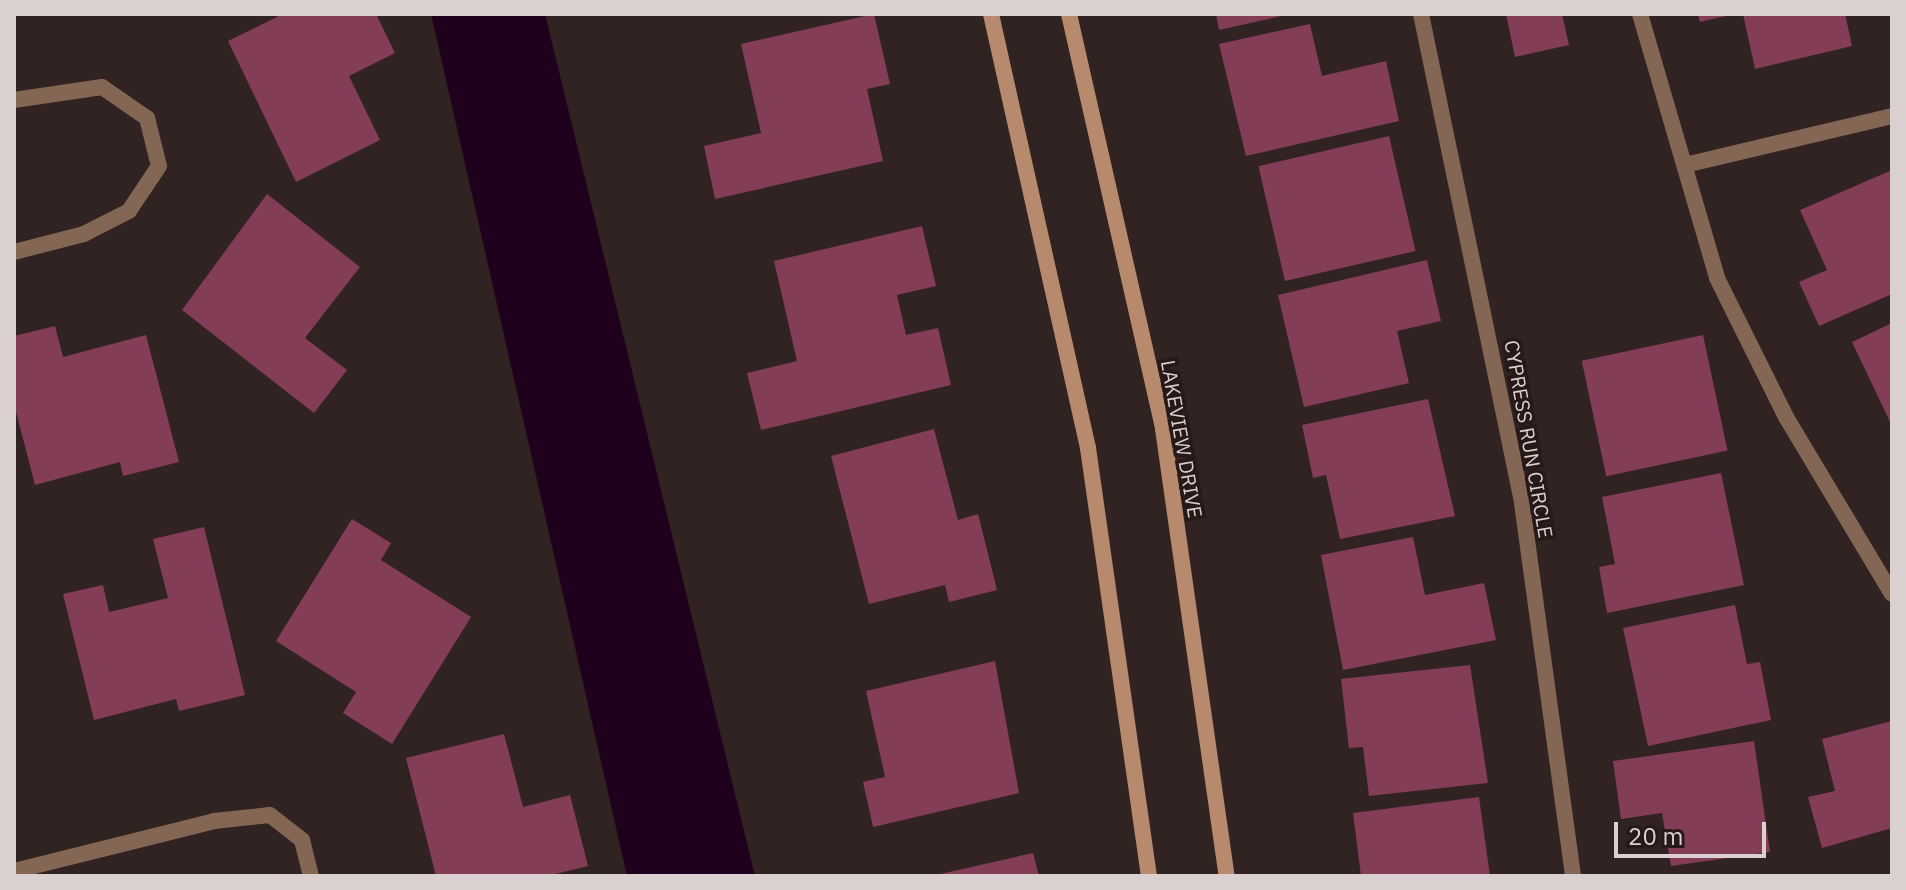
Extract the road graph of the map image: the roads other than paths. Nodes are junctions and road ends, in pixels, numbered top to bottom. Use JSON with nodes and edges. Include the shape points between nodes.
{"nodes":[{"id":1,"x":991,"y":14,"type":"edge"},
{"id":2,"x":1069,"y":14,"type":"edge"},
{"id":3,"x":1421,"y":14,"type":"edge"},
{"id":4,"x":1640,"y":14,"type":"edge"},
{"id":5,"x":14,"y":100,"type":"edge"},
{"id":6,"x":1892,"y":116,"type":"edge"},
{"id":7,"x":1685,"y":165,"type":"junction"},
{"id":8,"x":14,"y":252,"type":"edge"},
{"id":9,"x":1892,"y":594,"type":"edge"},
{"id":10,"x":14,"y":871,"type":"edge"},
{"id":11,"x":311,"y":876,"type":"edge"},
{"id":12,"x":1149,"y":876,"type":"edge"},
{"id":13,"x":1227,"y":876,"type":"edge"},
{"id":14,"x":1573,"y":876,"type":"edge"}],
"edges":[{"from":1,"to":12,"type":"street","via":[[1088,448]]},
{"from":2,"to":13,"type":"street","name":"LAKEVIEW DRIVE","via":[[1163,429]]},
{"from":3,"to":14,"type":"street","name":"CYPRESS RUN CIRCLE","via":[[1521,496]]},
{"from":4,"to":7,"type":"street"},
{"from":5,"to":8,"type":"street","via":[[102,87],[147,118],[159,166],[129,211],[84,234]]},
{"from":6,"to":7,"type":"street"},
{"from":7,"to":9,"type":"street","via":[[1717,278],[1786,417]]},
{"from":10,"to":11,"type":"street","via":[[214,821],[270,815],[302,840]]}]}
